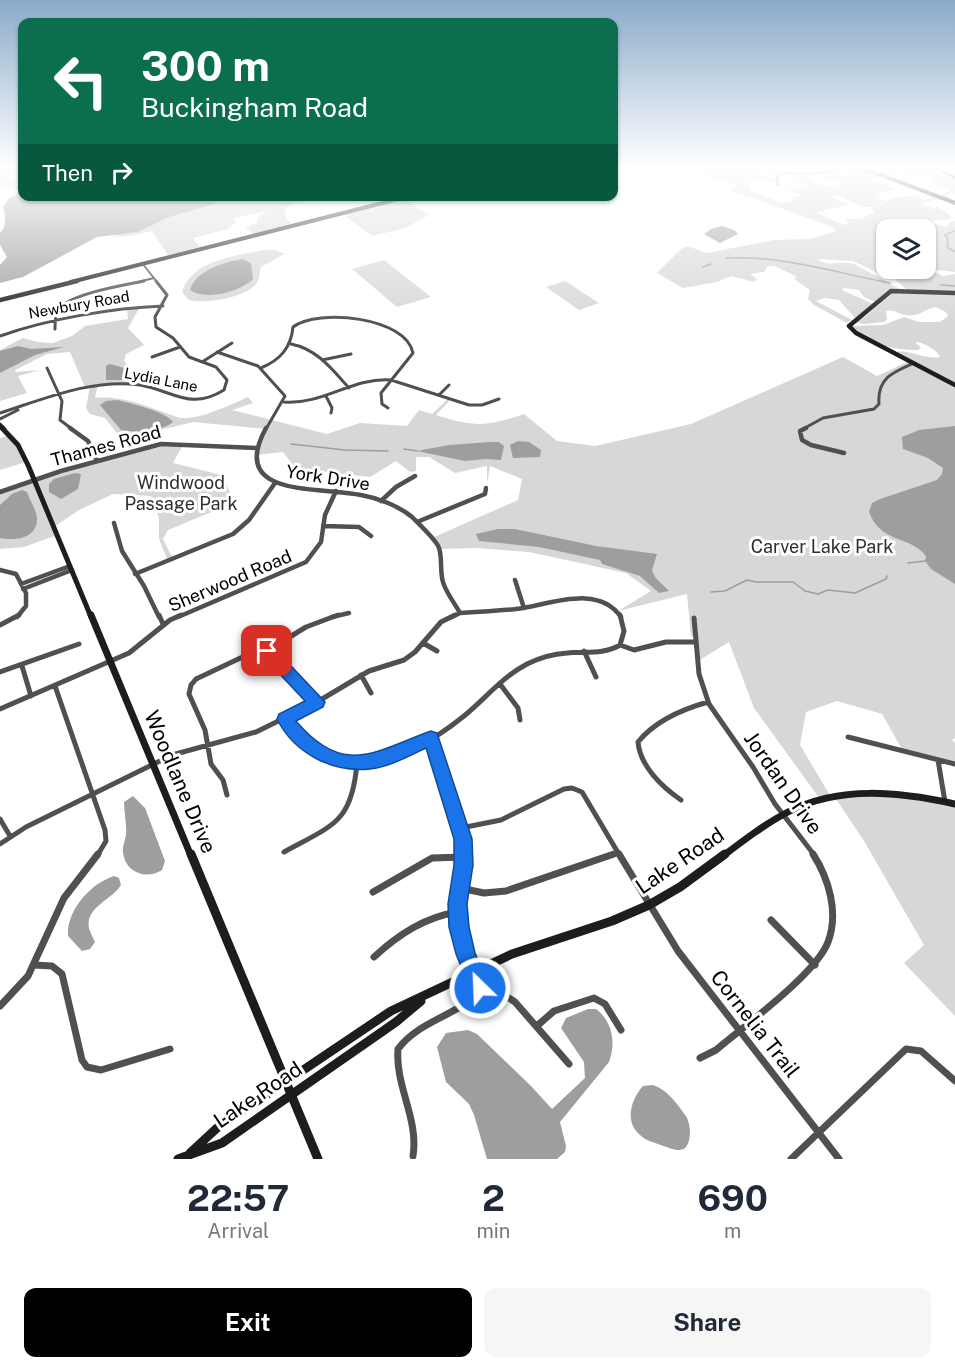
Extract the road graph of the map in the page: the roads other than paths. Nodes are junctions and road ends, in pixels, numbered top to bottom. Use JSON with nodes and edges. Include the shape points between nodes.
{"nodes":[{"id":1,"x":314,"y":220,"type":"edge"},
{"id":2,"x":142,"y":263,"type":"junction"},
{"id":3,"x":154,"y":278,"type":"junction"},
{"id":4,"x":955,"y":292,"type":"edge"},
{"id":5,"x":0,"y":298,"type":"edge"},
{"id":6,"x":163,"y":306,"type":"junction"},
{"id":7,"x":55,"y":321,"type":"junction"},
{"id":8,"x":55,"y":329,"type":"dead end"},
{"id":9,"x":0,"y":336,"type":"edge"},
{"id":10,"x":232,"y":343,"type":"dead end"},
{"id":11,"x":291,"y":344,"type":"junction"},
{"id":12,"x":180,"y":347,"type":"junction"},
{"id":13,"x":217,"y":352,"type":"junction"},
{"id":14,"x":351,"y":354,"type":"dead end"},
{"id":15,"x":152,"y":357,"type":"dead end"},
{"id":16,"x":322,"y":360,"type":"junction"},
{"id":17,"x":202,"y":362,"type":"junction"},
{"id":18,"x":914,"y":363,"type":"junction"},
{"id":19,"x":47,"y":368,"type":"dead end"},
{"id":20,"x":261,"y":368,"type":"junction"},
{"id":21,"x":390,"y":380,"type":"junction"},
{"id":22,"x":449,"y":385,"type":"dead end"},
{"id":23,"x":955,"y":385,"type":"edge"},
{"id":24,"x":349,"y":388,"type":"junction"},
{"id":25,"x":59,"y":395,"type":"junction"},
{"id":26,"x":438,"y":395,"type":"junction"},
{"id":27,"x":326,"y":396,"type":"junction"},
{"id":28,"x":499,"y":399,"type":"dead end"},
{"id":29,"x":284,"y":402,"type":"junction"},
{"id":30,"x":23,"y":407,"type":"junction"},
{"id":31,"x":388,"y":408,"type":"dead end"},
{"id":32,"x":0,"y":413,"type":"edge"},
{"id":33,"x":331,"y":413,"type":"dead end"},
{"id":34,"x":0,"y":419,"type":"edge"},
{"id":35,"x":0,"y":425,"type":"edge"},
{"id":36,"x":258,"y":448,"type":"junction"},
{"id":37,"x":844,"y":453,"type":"dead end"},
{"id":38,"x":97,"y":461,"type":"junction"},
{"id":39,"x":415,"y":476,"type":"dead end"},
{"id":40,"x":34,"y":480,"type":"junction"},
{"id":41,"x":275,"y":483,"type":"junction"},
{"id":42,"x":486,"y":488,"type":"dead end"},
{"id":43,"x":336,"y":491,"type":"junction"},
{"id":44,"x":0,"y":492,"type":"edge"},
{"id":45,"x":381,"y":501,"type":"junction"},
{"id":46,"x":417,"y":522,"type":"junction"},
{"id":47,"x":114,"y":523,"type":"dead end"},
{"id":48,"x":323,"y":526,"type":"junction"},
{"id":49,"x":371,"y":536,"type":"dead end"},
{"id":50,"x":71,"y":568,"type":"junction"},
{"id":51,"x":0,"y":570,"type":"edge"},
{"id":52,"x":135,"y":574,"type":"junction"},
{"id":53,"x":515,"y":580,"type":"dead end"},
{"id":54,"x":22,"y":587,"type":"junction"},
{"id":55,"x":524,"y":608,"type":"junction"},
{"id":56,"x":349,"y":613,"type":"dead end"},
{"id":57,"x":460,"y":613,"type":"junction"},
{"id":58,"x":694,"y":618,"type":"dead end"},
{"id":59,"x":163,"y":624,"type":"junction"},
{"id":60,"x":0,"y":625,"type":"edge"},
{"id":61,"x":696,"y":642,"type":"junction"},
{"id":62,"x":423,"y":643,"type":"junction"},
{"id":63,"x":79,"y":644,"type":"dead end"},
{"id":64,"x":620,"y":645,"type":"junction"},
{"id":65,"x":267,"y":651,"type":"junction"},
{"id":66,"x":437,"y":651,"type":"dead end"},
{"id":67,"x":584,"y":651,"type":"junction"},
{"id":68,"x":110,"y":662,"type":"junction"},
{"id":69,"x":22,"y":666,"type":"junction"},
{"id":70,"x":0,"y":672,"type":"edge"},
{"id":71,"x":361,"y":675,"type":"junction"},
{"id":72,"x":596,"y":678,"type":"dead end"},
{"id":73,"x":500,"y":684,"type":"junction"},
{"id":74,"x":55,"y":686,"type":"junction"},
{"id":75,"x":371,"y":693,"type":"dead end"},
{"id":76,"x":31,"y":696,"type":"junction"},
{"id":77,"x":317,"y":702,"type":"junction"},
{"id":78,"x":708,"y":702,"type":"junction"},
{"id":79,"x":0,"y":709,"type":"edge"},
{"id":80,"x":285,"y":719,"type":"junction"},
{"id":81,"x":520,"y":720,"type":"dead end"},
{"id":82,"x":848,"y":737,"type":"dead end"},
{"id":83,"x":431,"y":738,"type":"junction"},
{"id":84,"x":207,"y":745,"type":"junction"},
{"id":85,"x":938,"y":760,"type":"junction"},
{"id":86,"x":357,"y":763,"type":"junction"},
{"id":87,"x":153,"y":764,"type":"junction"},
{"id":88,"x":955,"y":764,"type":"edge"},
{"id":89,"x":92,"y":794,"type":"junction"},
{"id":90,"x":227,"y":795,"type":"dead end"},
{"id":91,"x":681,"y":800,"type":"dead end"},
{"id":92,"x":945,"y":801,"type":"junction"},
{"id":93,"x":955,"y":804,"type":"edge"},
{"id":94,"x":782,"y":814,"type":"junction"},
{"id":95,"x":0,"y":819,"type":"edge"},
{"id":96,"x":461,"y":828,"type":"junction"},
{"id":97,"x":10,"y":836,"type":"junction"},
{"id":98,"x":0,"y":844,"type":"edge"},
{"id":99,"x":284,"y":852,"type":"dead end"},
{"id":100,"x":617,"y":853,"type":"junction"},
{"id":101,"x":464,"y":857,"type":"junction"},
{"id":102,"x":460,"y":888,"type":"junction"},
{"id":103,"x":373,"y":892,"type":"dead end"},
{"id":104,"x":649,"y":905,"type":"junction"},
{"id":105,"x":458,"y":912,"type":"junction"},
{"id":106,"x":771,"y":920,"type":"dead end"},
{"id":107,"x":374,"y":957,"type":"dead end"},
{"id":108,"x":34,"y":965,"type":"junction"},
{"id":109,"x":815,"y":965,"type":"junction"},
{"id":110,"x":472,"y":972,"type":"junction"},
{"id":111,"x":482,"y":989,"type":"junction"},
{"id":112,"x":429,"y":995,"type":"junction"},
{"id":113,"x":0,"y":1006,"type":"edge"},
{"id":114,"x":538,"y":1025,"type":"junction"},
{"id":115,"x":621,"y":1030,"type":"dead end"},
{"id":116,"x":739,"y":1030,"type":"junction"},
{"id":117,"x":170,"y":1049,"type":"dead end"},
{"id":118,"x":700,"y":1058,"type":"dead end"},
{"id":119,"x":569,"y":1064,"type":"dead end"},
{"id":120,"x":955,"y":1081,"type":"edge"},
{"id":121,"x":285,"y":1083,"type":"junction"},
{"id":122,"x":291,"y":1095,"type":"junction"},
{"id":123,"x":819,"y":1132,"type":"junction"},
{"id":124,"x":190,"y":1153,"type":"junction"},
{"id":125,"x":413,"y":1156,"type":"dead end"},
{"id":126,"x":178,"y":1159,"type":"edge"},
{"id":127,"x":318,"y":1159,"type":"edge"},
{"id":128,"x":791,"y":1159,"type":"edge"},
{"id":129,"x":839,"y":1159,"type":"edge"}],
"edges":[{"from":1,"to":2,"type":"street"},
{"from":2,"to":3,"type":"street","name":"Lydia Lane"},
{"from":2,"to":5,"type":"street"},
{"from":3,"to":6,"type":"street","name":"Lydia Lane","via":[[166,295]]},
{"from":3,"to":7,"type":"street","via":[[69,300],[58,309]]},
{"from":4,"to":18,"type":"street","via":[[891,291],[850,323],[856,333]]},
{"from":6,"to":7,"type":"street","name":"Newbury Road"},
{"from":6,"to":12,"type":"street","name":"Lydia Lane","via":[[155,317],[155,326]]},
{"from":7,"to":8,"type":"street"},
{"from":7,"to":9,"type":"street","name":"Newbury Road"},
{"from":10,"to":13,"type":"street"},
{"from":11,"to":16,"type":"street","via":[[307,346]]},
{"from":11,"to":20,"type":"street","via":[[278,360]]},
{"from":11,"to":21,"type":"street","via":[[294,325],[309,318],[329,316],[377,322],[413,350]]},
{"from":12,"to":15,"type":"street"},
{"from":12,"to":17,"type":"street","name":"Lydia Lane","via":[[189,357]]},
{"from":13,"to":17,"type":"street"},
{"from":13,"to":20,"type":"street"},
{"from":14,"to":16,"type":"street"},
{"from":16,"to":24,"type":"street"},
{"from":17,"to":25,"type":"street","name":"Lydia Lane","via":[[216,367],[227,383],[223,391],[207,400],[188,401],[153,388],[112,383]]},
{"from":18,"to":23,"type":"street"},
{"from":18,"to":37,"type":"street","via":[[881,382],[876,391],[879,404],[874,409],[823,418],[800,431],[802,440],[811,445]]},
{"from":19,"to":25,"type":"street"},
{"from":20,"to":29,"type":"street","via":[[283,394]]},
{"from":21,"to":24,"type":"street","via":[[372,380]]},
{"from":21,"to":26,"type":"street"},
{"from":21,"to":31,"type":"street","via":[[380,396]]},
{"from":22,"to":26,"type":"street"},
{"from":24,"to":27,"type":"street"},
{"from":25,"to":30,"type":"street","name":"Lydia Lane"},
{"from":25,"to":38,"type":"street","via":[[60,420],[88,441]]},
{"from":26,"to":28,"type":"street","via":[[475,406]]},
{"from":27,"to":29,"type":"street","via":[[304,403]]},
{"from":27,"to":33,"type":"street"},
{"from":29,"to":36,"type":"street"},
{"from":30,"to":32,"type":"street","name":"Lydia Lane"},
{"from":30,"to":34,"type":"street","name":"Lydia Lane"},
{"from":35,"to":40,"type":"street","name":"Woodlane Drive","via":[[18,445]]},
{"from":36,"to":38,"type":"street","name":"Thames Road","via":[[167,443]]},
{"from":36,"to":41,"type":"street","name":"York Drive","via":[[256,466]]},
{"from":38,"to":40,"type":"street","name":"Thames Road"},
{"from":39,"to":45,"type":"street"},
{"from":40,"to":44,"type":"street","name":"Thames Road"},
{"from":40,"to":50,"type":"street","name":"Woodlane Drive"},
{"from":41,"to":43,"type":"street","name":"York Drive"},
{"from":41,"to":52,"type":"street","via":[[249,520],[233,534]]},
{"from":42,"to":46,"type":"street","via":[[484,494]]},
{"from":43,"to":45,"type":"street","name":"York Drive"},
{"from":43,"to":48,"type":"street","name":"Sherwood Road"},
{"from":45,"to":46,"type":"street","name":"York Drive"},
{"from":46,"to":57,"type":"street","name":"York Drive","via":[[440,547],[443,584]]},
{"from":47,"to":52,"type":"street","via":[[122,551]]},
{"from":48,"to":49,"type":"street","via":[[359,527]]},
{"from":48,"to":59,"type":"street","name":"Sherwood Road","via":[[318,548],[306,562]]},
{"from":50,"to":54,"type":"street"},
{"from":50,"to":68,"type":"street","name":"Woodlane Drive"},
{"from":51,"to":54,"type":"street","via":[[16,574]]},
{"from":52,"to":59,"type":"street"},
{"from":53,"to":55,"type":"street"},
{"from":54,"to":60,"type":"street","via":[[26,611]]},
{"from":55,"to":57,"type":"street"},
{"from":55,"to":64,"type":"street","via":[[574,598],[608,603],[618,611],[623,623]]},
{"from":56,"to":65,"type":"street","via":[[334,615]]},
{"from":57,"to":62,"type":"street","via":[[441,622]]},
{"from":58,"to":61,"type":"street","name":"Jordan Drive"},
{"from":59,"to":68,"type":"street","name":"Sherwood Road","via":[[136,649]]},
{"from":61,"to":64,"type":"street","via":[[666,642],[634,650]]},
{"from":61,"to":78,"type":"street","name":"Jordan Drive","via":[[699,677]]},
{"from":62,"to":66,"type":"street"},
{"from":62,"to":71,"type":"street","via":[[404,660]]},
{"from":63,"to":69,"type":"street"},
{"from":64,"to":67,"type":"street","via":[[610,651]]},
{"from":65,"to":77,"type":"street"},
{"from":65,"to":84,"type":"street","via":[[247,655],[201,676],[191,685],[189,694],[205,730]]},
{"from":67,"to":72,"type":"street"},
{"from":67,"to":73,"type":"street","via":[[539,659]]},
{"from":68,"to":74,"type":"street","name":"Sherwood Road"},
{"from":68,"to":87,"type":"street","name":"Woodlane Drive"},
{"from":69,"to":70,"type":"street"},
{"from":69,"to":76,"type":"street"},
{"from":71,"to":75,"type":"street"},
{"from":71,"to":77,"type":"street"},
{"from":73,"to":81,"type":"street","via":[[518,708]]},
{"from":73,"to":83,"type":"street"},
{"from":74,"to":76,"type":"street","name":"Sherwood Road"},
{"from":74,"to":89,"type":"street"},
{"from":76,"to":79,"type":"street","name":"Sherwood Road"},
{"from":77,"to":80,"type":"street"},
{"from":78,"to":91,"type":"street","via":[[681,711],[638,741],[640,753],[666,791]]},
{"from":78,"to":94,"type":"street","name":"Jordan Drive"},
{"from":80,"to":84,"type":"street","via":[[249,735]]},
{"from":80,"to":86,"type":"street","via":[[305,743],[320,753]]},
{"from":82,"to":85,"type":"street"},
{"from":83,"to":86,"type":"street","via":[[381,759]]},
{"from":83,"to":96,"type":"street"},
{"from":84,"to":87,"type":"street"},
{"from":84,"to":90,"type":"street","via":[[211,764],[224,780]]},
{"from":85,"to":88,"type":"street"},
{"from":85,"to":92,"type":"street"},
{"from":86,"to":99,"type":"street","via":[[355,790],[345,813]]},
{"from":87,"to":89,"type":"street"},
{"from":87,"to":121,"type":"street","name":"Woodlane Drive"},
{"from":89,"to":97,"type":"street"},
{"from":89,"to":108,"type":"street","via":[[106,842],[64,898]]},
{"from":92,"to":93,"type":"street","name":"Lake Road"},
{"from":92,"to":94,"type":"street","name":"Lake Road","via":[[905,794],[856,793],[820,799]]},
{"from":94,"to":104,"type":"street","name":"Lake Road"},
{"from":94,"to":109,"type":"street","name":"Jordan Drive","via":[[817,860],[831,895],[831,933]]},
{"from":95,"to":97,"type":"street"},
{"from":96,"to":100,"type":"street","name":"Cornelia Trail","via":[[499,820],[572,788],[585,795]]},
{"from":96,"to":101,"type":"street"},
{"from":97,"to":98,"type":"street"},
{"from":100,"to":102,"type":"street","via":[[506,891],[484,893]]},
{"from":100,"to":104,"type":"street","name":"Cornelia Trail"},
{"from":101,"to":102,"type":"street"},
{"from":101,"to":103,"type":"street","via":[[432,858]]},
{"from":102,"to":105,"type":"street"},
{"from":104,"to":110,"type":"street","name":"Lake Road","via":[[532,946]]},
{"from":104,"to":116,"type":"street","name":"Cornelia Trail","via":[[678,951]]},
{"from":105,"to":107,"type":"street","via":[[434,917],[402,934]]},
{"from":105,"to":110,"type":"street","via":[[460,936]]},
{"from":106,"to":109,"type":"street"},
{"from":108,"to":113,"type":"street","via":[[22,985]]},
{"from":108,"to":117,"type":"street","via":[[52,966],[62,974],[82,1060],[87,1067],[101,1070]]},
{"from":109,"to":116,"type":"street","name":"Jordan Drive"},
{"from":110,"to":111,"type":"street"},
{"from":110,"to":112,"type":"street","name":"Lake Road"},
{"from":111,"to":114,"type":"street","via":[[499,992]]},
{"from":111,"to":125,"type":"street","via":[[472,1000],[405,1038],[398,1049],[400,1083],[415,1135]]},
{"from":112,"to":121,"type":"street","name":"Lake Road","via":[[391,1011]]},
{"from":112,"to":122,"type":"street","name":"Lake Road"},
{"from":114,"to":115,"type":"street","via":[[554,1011],[594,998],[607,1005]]},
{"from":114,"to":119,"type":"street"},
{"from":116,"to":118,"type":"street","name":"Jordan Drive","via":[[715,1051]]},
{"from":116,"to":123,"type":"street","name":"Cornelia Trail"},
{"from":120,"to":123,"type":"street","via":[[921,1051],[906,1049]]},
{"from":121,"to":122,"type":"street","name":"Woodlane Drive"},
{"from":121,"to":124,"type":"street","name":"Lake Road","via":[[217,1128]]},
{"from":122,"to":124,"type":"street","name":"Lake Road","via":[[222,1143]]},
{"from":122,"to":127,"type":"street","name":"Woodlane Drive"},
{"from":123,"to":128,"type":"street"},
{"from":123,"to":129,"type":"street","name":"Cornelia Trail"},
{"from":124,"to":126,"type":"street","name":"Lake Road"}]}
